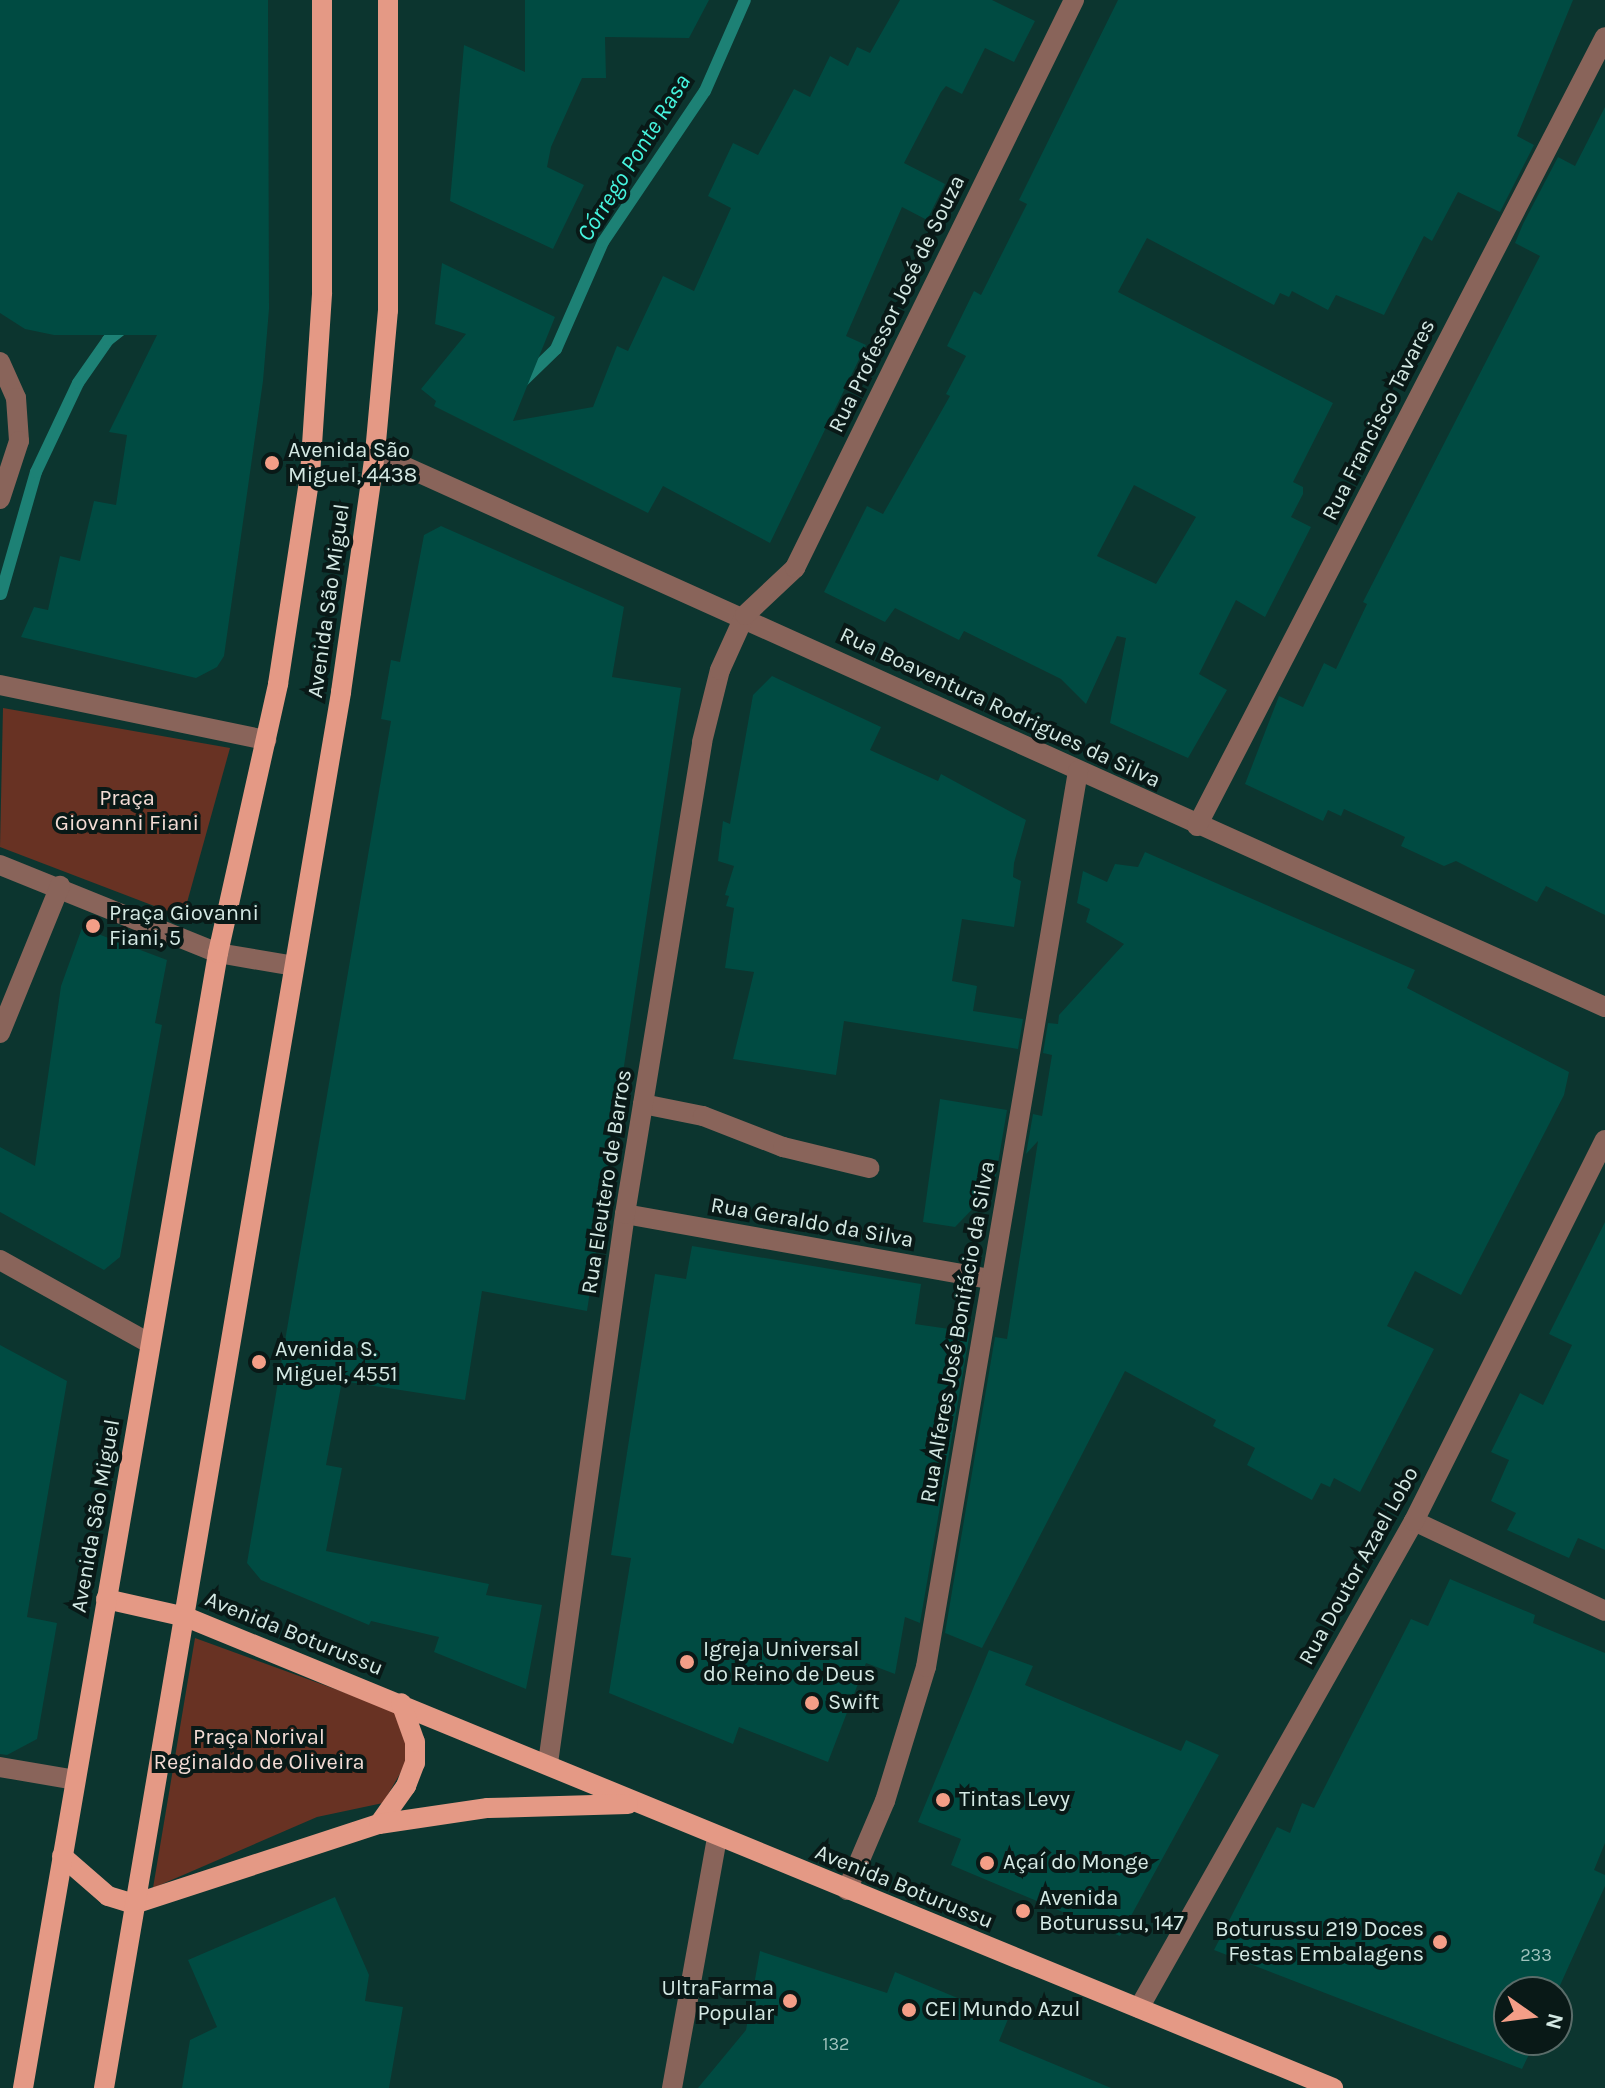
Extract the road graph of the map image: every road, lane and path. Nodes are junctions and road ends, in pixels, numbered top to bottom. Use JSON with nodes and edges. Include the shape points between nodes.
{"nodes":[{"id":1,"x":322,"y":0,"type":"edge"},
{"id":2,"x":388,"y":0,"type":"edge"},
{"id":3,"x":1074,"y":0,"type":"edge"},
{"id":4,"x":1605,"y":37,"type":"edge"},
{"id":5,"x":0,"y":362,"type":"edge"},
{"id":6,"x":375,"y":453,"type":"junction"},
{"id":7,"x":0,"y":499,"type":"edge"},
{"id":8,"x":745,"y":615,"type":"junction"},
{"id":9,"x":0,"y":685,"type":"edge"},
{"id":10,"x":266,"y":740,"type":"junction"},
{"id":11,"x":1078,"y":771,"type":"junction"},
{"id":12,"x":1197,"y":826,"type":"junction"},
{"id":13,"x":0,"y":865,"type":"edge"},
{"id":14,"x":60,"y":886,"type":"junction"},
{"id":15,"x":218,"y":953,"type":"junction"},
{"id":16,"x":294,"y":966,"type":"junction"},
{"id":17,"x":1605,"y":1007,"type":"edge"},
{"id":18,"x":0,"y":1033,"type":"edge"},
{"id":19,"x":643,"y":1104,"type":"junction"},
{"id":20,"x":1605,"y":1140,"type":"edge"},
{"id":21,"x":870,"y":1168,"type":"dead end"},
{"id":22,"x":625,"y":1214,"type":"junction"},
{"id":23,"x":0,"y":1260,"type":"edge"},
{"id":24,"x":990,"y":1279,"type":"junction"},
{"id":25,"x":149,"y":1343,"type":"junction"},
{"id":26,"x":1414,"y":1521,"type":"junction"},
{"id":27,"x":106,"y":1599,"type":"junction"},
{"id":28,"x":1605,"y":1611,"type":"edge"},
{"id":29,"x":186,"y":1617,"type":"junction"},
{"id":30,"x":401,"y":1703,"type":"junction"},
{"id":31,"x":548,"y":1763,"type":"junction"},
{"id":32,"x":0,"y":1767,"type":"edge"},
{"id":33,"x":75,"y":1780,"type":"junction"},
{"id":34,"x":635,"y":1804,"type":"junction"},
{"id":35,"x":379,"y":1824,"type":"junction"},
{"id":36,"x":717,"y":1837,"type":"junction"},
{"id":37,"x":62,"y":1856,"type":"junction"},
{"id":38,"x":847,"y":1890,"type":"junction"},
{"id":39,"x":134,"y":1904,"type":"junction"},
{"id":40,"x":1139,"y":2008,"type":"junction"},
{"id":41,"x":23,"y":2088,"type":"edge"},
{"id":42,"x":104,"y":2088,"type":"edge"},
{"id":43,"x":672,"y":2088,"type":"edge"},
{"id":44,"x":1333,"y":2088,"type":"edge"}],
"edges":[{"from":1,"to":10,"type":"main road","name":"Avenida São Miguel","via":[[322,292],[310,475]]},
{"from":2,"to":6,"type":"main road","name":"Avenida São Miguel","via":[[388,310]]},
{"from":3,"to":8,"type":"street","name":"Rua Professor José de Souza","via":[[795,568]]},
{"from":4,"to":12,"type":"street","name":"Rua Francisco Tavares"},
{"from":5,"to":7,"type":"street","via":[[16,398],[19,441]]},
{"from":6,"to":8,"type":"street","name":"Rua Boaventura Rodrigues da Silva"},
{"from":6,"to":16,"type":"main road","name":"Avenida São Miguel"},
{"from":8,"to":11,"type":"street","name":"Rua Boaventura Rodrigues da Silva"},
{"from":8,"to":19,"type":"street","name":"Rua Eleutero de Barros","via":[[720,670],[702,742]]},
{"from":9,"to":10,"type":"street"},
{"from":10,"to":15,"type":"main road","name":"Avenida São Miguel"},
{"from":11,"to":12,"type":"street","name":"Rua Boaventura Rodrigues da Silva"},
{"from":11,"to":24,"type":"street","name":"Rua Alferes José Bonifácio da Silva"},
{"from":12,"to":17,"type":"street","name":"Rua Boaventura Rodrigues da Silva"},
{"from":13,"to":14,"type":"street"},
{"from":14,"to":15,"type":"street"},
{"from":14,"to":18,"type":"street"},
{"from":15,"to":16,"type":"street"},
{"from":15,"to":25,"type":"main road","name":"Avenida São Miguel"},
{"from":16,"to":29,"type":"main road","name":"Avenida São Miguel"},
{"from":19,"to":21,"type":"street","via":[[703,1116],[783,1147]]},
{"from":19,"to":22,"type":"street","name":"Rua Eleutero de Barros"},
{"from":20,"to":26,"type":"street","name":"Rua Doutor Azael Lobo"},
{"from":22,"to":24,"type":"street","name":"Rua Geraldo da Silva"},
{"from":22,"to":31,"type":"street","name":"Rua Eleutero de Barros"},
{"from":23,"to":25,"type":"street"},
{"from":24,"to":38,"type":"street","name":"Rua Alferes José Bonifácio da Silva","via":[[926,1667],[885,1801]]},
{"from":25,"to":27,"type":"main road","name":"Avenida São Miguel"},
{"from":26,"to":28,"type":"street"},
{"from":26,"to":40,"type":"street","name":"Rua Doutor Azael Lobo"},
{"from":27,"to":29,"type":"main road","name":"Avenida Boturussu"},
{"from":27,"to":33,"type":"main road","name":"Avenida São Miguel"},
{"from":29,"to":30,"type":"main road","name":"Avenida Boturussu"},
{"from":29,"to":39,"type":"main road","name":"Avenida São Miguel"},
{"from":30,"to":31,"type":"main road","name":"Avenida Boturussu"},
{"from":30,"to":35,"type":"main road","via":[[415,1742],[415,1763]]},
{"from":31,"to":34,"type":"main road","name":"Avenida Boturussu"},
{"from":32,"to":33,"type":"street"},
{"from":33,"to":37,"type":"main road","name":"Avenida São Miguel"},
{"from":34,"to":35,"type":"main road","name":"Avenida Boturussu","via":[[488,1808]]},
{"from":34,"to":36,"type":"main road","name":"Avenida Boturussu"},
{"from":35,"to":39,"type":"main road","name":"Avenida Boturussu"},
{"from":36,"to":38,"type":"main road","name":"Avenida Boturussu"},
{"from":36,"to":43,"type":"street"},
{"from":37,"to":39,"type":"main road","via":[[108,1896]]},
{"from":37,"to":41,"type":"main road","name":"Avenida São Miguel"},
{"from":38,"to":40,"type":"main road","name":"Avenida Boturussu"},
{"from":39,"to":42,"type":"main road","name":"Avenida São Miguel"},
{"from":40,"to":44,"type":"main road","name":"Avenida Boturussu"}]}
